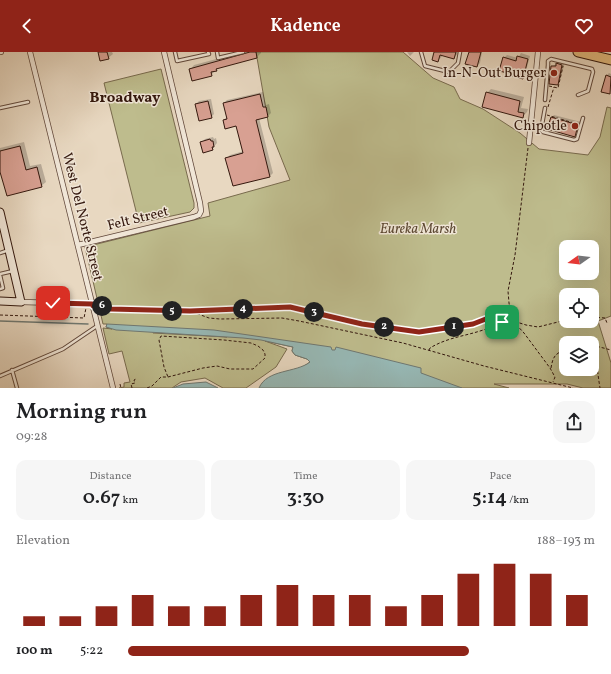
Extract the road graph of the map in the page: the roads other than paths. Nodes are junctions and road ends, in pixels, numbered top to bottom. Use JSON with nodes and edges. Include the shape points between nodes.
{"nodes":[{"id":1,"x":30,"y":52,"type":"edge"},
{"id":2,"x":164,"y":52,"type":"edge"},
{"id":3,"x":175,"y":52,"type":"edge"},
{"id":4,"x":208,"y":52,"type":"edge"},
{"id":5,"x":217,"y":52,"type":"edge"},
{"id":6,"x":243,"y":52,"type":"edge"},
{"id":7,"x":421,"y":52,"type":"edge"},
{"id":8,"x":460,"y":52,"type":"edge"},
{"id":9,"x":538,"y":52,"type":"edge"},
{"id":10,"x":578,"y":52,"type":"edge"},
{"id":11,"x":611,"y":60,"type":"edge"},
{"id":12,"x":578,"y":95,"type":"dead end"},
{"id":13,"x":545,"y":100,"type":"dead end"},
{"id":14,"x":28,"y":102,"type":"dead end"},
{"id":15,"x":0,"y":108,"type":"edge"},
{"id":16,"x":546,"y":108,"type":"road end"},
{"id":17,"x":583,"y":118,"type":"dead end"},
{"id":18,"x":529,"y":143,"type":"road end"},
{"id":19,"x":0,"y":212,"type":"edge"},
{"id":20,"x":78,"y":245,"type":"junction"},
{"id":21,"x":9,"y":250,"type":"junction"},
{"id":22,"x":0,"y":253,"type":"edge"},
{"id":23,"x":14,"y":270,"type":"junction"},
{"id":24,"x":0,"y":275,"type":"edge"},
{"id":25,"x":0,"y":289,"type":"edge"},
{"id":26,"x":0,"y":301,"type":"edge"},
{"id":27,"x":21,"y":302,"type":"junction"},
{"id":28,"x":93,"y":305,"type":"junction"},
{"id":29,"x":98,"y":326,"type":"junction"},
{"id":30,"x":12,"y":370,"type":"junction"},
{"id":31,"x":0,"y":376,"type":"edge"},
{"id":32,"x":17,"y":388,"type":"edge"},
{"id":33,"x":113,"y":388,"type":"edge"}],
"edges":[{"from":1,"to":20,"type":"street","name":"West Del Norte Street"},
{"from":2,"to":20,"type":"street","name":"Felt Street","via":[[201,211],[194,217]]},
{"from":3,"to":4,"type":"lane","via":[[177,61]]},
{"from":5,"to":6,"type":"lane","via":[[218,58]]},
{"from":7,"to":8,"type":"lane","via":[[425,66],[449,72],[458,63]]},
{"from":9,"to":18,"type":"street"},
{"from":10,"to":11,"type":"highway"},
{"from":12,"to":13,"type":"lane","via":[[588,91],[592,69],[551,59],[548,61]]},
{"from":14,"to":15,"type":"lane"},
{"from":16,"to":17,"type":"lane","via":[[540,128],[543,132],[578,139]]},
{"from":19,"to":21,"type":"street"},
{"from":20,"to":28,"type":"street","name":"West Del Norte Street"},
{"from":21,"to":22,"type":"lane"},
{"from":21,"to":23,"type":"street"},
{"from":23,"to":24,"type":"lane"},
{"from":23,"to":27,"type":"street"},
{"from":24,"to":25,"type":"lane","via":[[3,288]]},
{"from":26,"to":27,"type":"street"},
{"from":27,"to":28,"type":"street"},
{"from":28,"to":29,"type":"street","name":"West Del Norte Street"},
{"from":29,"to":30,"type":"lane","via":[[63,349]]},
{"from":29,"to":33,"type":"street","name":"West Del Norte Street"},
{"from":30,"to":31,"type":"lane"},
{"from":30,"to":32,"type":"lane"}]}
